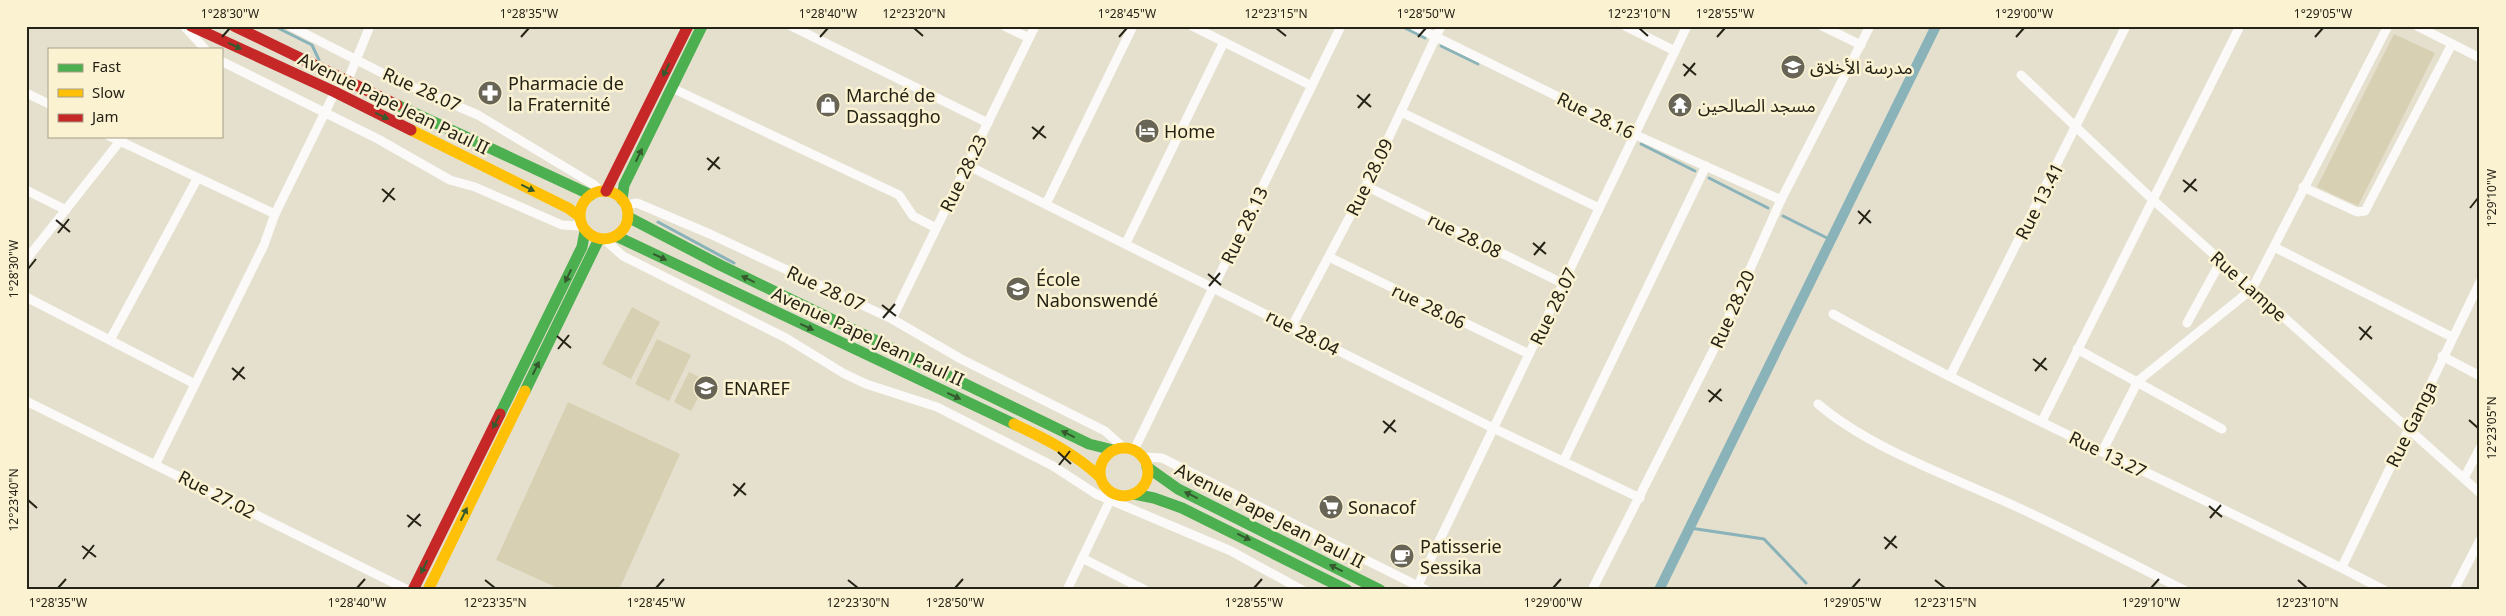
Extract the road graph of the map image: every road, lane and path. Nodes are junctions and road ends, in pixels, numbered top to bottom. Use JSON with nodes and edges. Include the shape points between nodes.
{"nodes":[{"id":1,"x":184,"y":26,"type":"edge"},
{"id":2,"x":191,"y":26,"type":"edge"},
{"id":3,"x":234,"y":26,"type":"edge"},
{"id":4,"x":290,"y":26,"type":"edge"},
{"id":5,"x":370,"y":26,"type":"edge"},
{"id":6,"x":688,"y":26,"type":"edge"},
{"id":7,"x":702,"y":26,"type":"edge"},
{"id":8,"x":791,"y":26,"type":"edge"},
{"id":9,"x":1004,"y":26,"type":"edge"},
{"id":10,"x":1035,"y":26,"type":"edge"},
{"id":11,"x":1133,"y":26,"type":"edge"},
{"id":12,"x":1192,"y":26,"type":"edge"},
{"id":13,"x":1340,"y":26,"type":"edge"},
{"id":14,"x":1414,"y":26,"type":"edge"},
{"id":15,"x":1441,"y":26,"type":"edge"},
{"id":16,"x":1625,"y":26,"type":"edge"},
{"id":17,"x":1687,"y":26,"type":"edge"},
{"id":18,"x":1822,"y":26,"type":"edge"},
{"id":19,"x":1870,"y":26,"type":"edge"},
{"id":20,"x":2126,"y":26,"type":"edge"},
{"id":21,"x":2240,"y":26,"type":"edge"},
{"id":22,"x":2388,"y":26,"type":"edge"},
{"id":23,"x":2417,"y":26,"type":"edge"},
{"id":24,"x":203,"y":32,"type":"junction"},
{"id":25,"x":1435,"y":37,"type":"junction"},
{"id":26,"x":1029,"y":38,"type":"junction"},
{"id":27,"x":1224,"y":42,"type":"junction"},
{"id":28,"x":2452,"y":44,"type":"junction"},
{"id":29,"x":1861,"y":46,"type":"junction"},
{"id":30,"x":199,"y":47,"type":"edge"},
{"id":31,"x":1675,"y":51,"type":"junction"},
{"id":32,"x":2480,"y":58,"type":"edge"},
{"id":33,"x":357,"y":59,"type":"junction"},
{"id":34,"x":222,"y":61,"type":"edge"},
{"id":35,"x":2020,"y":75,"type":"dead end"},
{"id":36,"x":346,"y":82,"type":"junction"},
{"id":37,"x":1312,"y":86,"type":"junction"},
{"id":38,"x":672,"y":88,"type":"junction"},
{"id":39,"x":335,"y":92,"type":"junction"},
{"id":40,"x":26,"y":93,"type":"edge"},
{"id":41,"x":48,"y":104,"type":"edge"},
{"id":42,"x":325,"y":112,"type":"junction"},
{"id":43,"x":1401,"y":112,"type":"junction"},
{"id":44,"x":988,"y":123,"type":"junction"},
{"id":45,"x":2076,"y":128,"type":"junction"},
{"id":46,"x":1636,"y":135,"type":"junction"},
{"id":47,"x":122,"y":139,"type":"edge"},
{"id":48,"x":967,"y":165,"type":"junction"},
{"id":49,"x":1706,"y":166,"type":"junction"},
{"id":50,"x":197,"y":179,"type":"junction"},
{"id":51,"x":1366,"y":186,"type":"junction"},
{"id":52,"x":2303,"y":187,"type":"junction"},
{"id":53,"x":26,"y":190,"type":"edge"},
{"id":54,"x":599,"y":193,"type":"junction"},
{"id":55,"x":2152,"y":199,"type":"junction"},
{"id":56,"x":1781,"y":200,"type":"junction"},
{"id":57,"x":624,"y":202,"type":"junction"},
{"id":58,"x":1046,"y":204,"type":"junction"},
{"id":59,"x":1599,"y":208,"type":"junction"},
{"id":60,"x":66,"y":210,"type":"junction"},
{"id":61,"x":275,"y":214,"type":"junction"},
{"id":62,"x":628,"y":217,"type":"junction"},
{"id":63,"x":582,"y":224,"type":"junction"},
{"id":64,"x":936,"y":228,"type":"junction"},
{"id":65,"x":607,"y":238,"type":"junction"},
{"id":66,"x":1126,"y":243,"type":"junction"},
{"id":67,"x":2274,"y":247,"type":"junction"},
{"id":68,"x":1329,"y":257,"type":"junction"},
{"id":69,"x":26,"y":260,"type":"edge"},
{"id":70,"x":2222,"y":261,"type":"junction"},
{"id":71,"x":2480,"y":282,"type":"edge"},
{"id":72,"x":1564,"y":284,"type":"junction"},
{"id":73,"x":1214,"y":287,"type":"junction"},
{"id":74,"x":2252,"y":289,"type":"junction"},
{"id":75,"x":26,"y":297,"type":"edge"},
{"id":76,"x":1833,"y":314,"type":"dead end"},
{"id":77,"x":892,"y":319,"type":"junction"},
{"id":78,"x":2187,"y":323,"type":"dead end"},
{"id":79,"x":1292,"y":326,"type":"junction"},
{"id":80,"x":2452,"y":337,"type":"junction"},
{"id":81,"x":110,"y":340,"type":"junction"},
{"id":82,"x":2077,"y":349,"type":"junction"},
{"id":83,"x":1529,"y":354,"type":"junction"},
{"id":84,"x":2442,"y":356,"type":"junction"},
{"id":85,"x":1950,"y":376,"type":"junction"},
{"id":86,"x":2480,"y":376,"type":"edge"},
{"id":87,"x":2138,"y":381,"type":"junction"},
{"id":88,"x":195,"y":384,"type":"junction"},
{"id":89,"x":26,"y":401,"type":"edge"},
{"id":90,"x":1818,"y":404,"type":"dead end"},
{"id":91,"x":2042,"y":421,"type":"junction"},
{"id":92,"x":1493,"y":428,"type":"junction"},
{"id":93,"x":2409,"y":428,"type":"junction"},
{"id":94,"x":2222,"y":429,"type":"dead end"},
{"id":95,"x":2480,"y":448,"type":"edge"},
{"id":96,"x":2102,"y":452,"type":"junction"},
{"id":97,"x":1132,"y":455,"type":"junction"},
{"id":98,"x":1564,"y":460,"type":"junction"},
{"id":99,"x":156,"y":463,"type":"junction"},
{"id":100,"x":1100,"y":477,"type":"junction"},
{"id":101,"x":2464,"y":478,"type":"junction"},
{"id":102,"x":2480,"y":493,"type":"edge"},
{"id":103,"x":1134,"y":494,"type":"junction"},
{"id":104,"x":1111,"y":497,"type":"junction"},
{"id":105,"x":1640,"y":498,"type":"junction"},
{"id":106,"x":2480,"y":540,"type":"edge"},
{"id":107,"x":1082,"y":558,"type":"junction"},
{"id":108,"x":2342,"y":567,"type":"junction"},
{"id":109,"x":1422,"y":588,"type":"edge"},
{"id":110,"x":2382,"y":589,"type":"edge"},
{"id":111,"x":408,"y":590,"type":"edge"},
{"id":112,"x":413,"y":590,"type":"edge"},
{"id":113,"x":428,"y":590,"type":"edge"},
{"id":114,"x":1066,"y":590,"type":"edge"},
{"id":115,"x":1145,"y":590,"type":"edge"},
{"id":116,"x":1302,"y":590,"type":"edge"},
{"id":117,"x":1347,"y":590,"type":"edge"},
{"id":118,"x":1380,"y":590,"type":"edge"},
{"id":119,"x":1592,"y":590,"type":"edge"},
{"id":120,"x":2184,"y":590,"type":"edge"},
{"id":121,"x":2454,"y":590,"type":"edge"}],
"edges":[{"from":1,"to":30,"type":"street"},
{"from":2,"to":24,"type":"main road","name":"Avenue Pape Jean Paul II"},
{"from":3,"to":36,"type":"main road","name":"Avenue Pape Jean Paul II"},
{"from":4,"to":33,"type":"street","name":"Rue 28.07"},
{"from":5,"to":33,"type":"street"},
{"from":6,"to":54,"type":"main road","one_way":true},
{"from":7,"to":38,"type":"main road"},
{"from":8,"to":44,"type":"street"},
{"from":9,"to":26,"type":"street"},
{"from":10,"to":26,"type":"street","name":"Rue 28.23"},
{"from":11,"to":58,"type":"street"},
{"from":12,"to":27,"type":"street"},
{"from":13,"to":37,"type":"street","name":"Rue 28.13"},
{"from":14,"to":25,"type":"street","name":"Rue 28.16"},
{"from":15,"to":25,"type":"street","name":"Rue 28.09"},
{"from":16,"to":31,"type":"street"},
{"from":17,"to":31,"type":"street","name":"Rue 28.07"},
{"from":18,"to":29,"type":"street"},
{"from":19,"to":29,"type":"street","name":"Rue 28.20"},
{"from":20,"to":45,"type":"street","name":"Rue 13.41"},
{"from":21,"to":55,"type":"street"},
{"from":22,"to":52,"type":"street"},
{"from":23,"to":28,"type":"street"},
{"from":24,"to":30,"type":"street"},
{"from":24,"to":39,"type":"main road","name":"Avenue Pape Jean Paul II","one_way":true},
{"from":25,"to":43,"type":"street","name":"Rue 28.09"},
{"from":25,"to":46,"type":"street","name":"Rue 28.16"},
{"from":26,"to":44,"type":"street","name":"Rue 28.23"},
{"from":27,"to":37,"type":"street"},
{"from":27,"to":66,"type":"street"},
{"from":28,"to":32,"type":"street"},
{"from":28,"to":52,"type":"street","via":[[2365,211],[2357,212]]},
{"from":29,"to":56,"type":"street","name":"Rue 28.20"},
{"from":31,"to":46,"type":"street","name":"Rue 28.07"},
{"from":33,"to":36,"type":"street"},
{"from":33,"to":54,"type":"street","name":"Rue 28.07","via":[[400,82],[478,115],[593,184]]},
{"from":34,"to":42,"type":"street"},
{"from":35,"to":45,"type":"street","name":"Rue Lampe"},
{"from":36,"to":54,"type":"main road","name":"Avenue Pape Jean Paul II"},
{"from":37,"to":73,"type":"street","name":"Rue 28.13"},
{"from":57,"to":38,"type":"main road","one_way":true,"via":[[624,185]]},
{"from":38,"to":64,"type":"street","via":[[899,196],[913,216]]},
{"from":39,"to":42,"type":"street"},
{"from":39,"to":63,"type":"main road","name":"Avenue Pape Jean Paul II","one_way":true,"via":[[568,208]]},
{"from":40,"to":41,"type":"street"},
{"from":42,"to":61,"type":"street"},
{"from":42,"to":63,"type":"street","via":[[450,180],[562,225]]},
{"from":43,"to":51,"type":"street","name":"Rue 28.09"},
{"from":43,"to":59,"type":"street"},
{"from":44,"to":48,"type":"street","name":"Rue 28.23"},
{"from":45,"to":55,"type":"street","name":"Rue Lampe"},
{"from":45,"to":85,"type":"street","name":"Rue 13.41"},
{"from":46,"to":49,"type":"street","name":"Rue 28.16"},
{"from":46,"to":59,"type":"street","name":"Rue 28.07"},
{"from":47,"to":50,"type":"street"},
{"from":47,"to":60,"type":"street"},
{"from":48,"to":58,"type":"street","name":"rue 28.04"},
{"from":48,"to":64,"type":"street","name":"Rue 28.23"},
{"from":49,"to":56,"type":"street","name":"Rue 28.16"},
{"from":49,"to":98,"type":"street"},
{"from":50,"to":61,"type":"street"},
{"from":50,"to":81,"type":"street"},
{"from":51,"to":68,"type":"street","name":"Rue 28.09"},
{"from":51,"to":72,"type":"street","name":"rue 28.08"},
{"from":52,"to":67,"type":"street"},
{"from":53,"to":60,"type":"street"},
{"from":54,"to":57,"type":"main road","name":"Avenue Pape Jean Paul II","via":[[614,193]]},
{"from":54,"to":63,"type":"main road","via":[[582,205]]},
{"from":55,"to":70,"type":"street","name":"Rue Lampe"},
{"from":55,"to":82,"type":"street"},
{"from":56,"to":105,"type":"street","name":"Rue 28.20","via":[[1716,345]]},
{"from":57,"to":62,"type":"main road"},
{"from":57,"to":77,"type":"street","name":"Rue 28.07","via":[[637,203],[710,234]]},
{"from":58,"to":66,"type":"street","name":"rue 28.04"},
{"from":59,"to":72,"type":"street","name":"Rue 28.07"},
{"from":60,"to":69,"type":"street"},
{"from":61,"to":88,"type":"street","via":[[264,245]]},
{"from":62,"to":65,"type":"main road","via":[[624,228]]},
{"from":97,"to":62,"type":"main road","name":"Avenue Pape Jean Paul II","one_way":true,"via":[[1089,444]]},
{"from":63,"to":65,"type":"main road","name":"Avenue Pape Jean Paul II"},
{"from":63,"to":112,"type":"main road","one_way":true,"via":[[582,247]]},
{"from":64,"to":77,"type":"street","name":"Rue 28.23"},
{"from":65,"to":100,"type":"main road","name":"Avenue Pape Jean Paul II","one_way":true,"via":[[1060,446]]},
{"from":65,"to":104,"type":"street","via":[[622,256],[786,338],[843,373],[866,384],[937,407]]},
{"from":113,"to":65,"type":"main road","one_way":true},
{"from":66,"to":73,"type":"street","name":"rue 28.04"},
{"from":67,"to":74,"type":"street"},
{"from":67,"to":80,"type":"street"},
{"from":68,"to":79,"type":"street","name":"Rue 28.09"},
{"from":68,"to":83,"type":"street","name":"rue 28.06"},
{"from":70,"to":74,"type":"street","name":"Rue Lampe"},
{"from":70,"to":78,"type":"street"},
{"from":71,"to":80,"type":"street","name":"Rue Ganga"},
{"from":72,"to":83,"type":"street","name":"Rue 28.07"},
{"from":73,"to":79,"type":"street","name":"rue 28.04"},
{"from":73,"to":97,"type":"street","name":"Rue 28.13"},
{"from":74,"to":87,"type":"street"},
{"from":74,"to":93,"type":"street","name":"Rue Lampe"},
{"from":75,"to":81,"type":"street"},
{"from":76,"to":85,"type":"street","name":"Rue 13.27"},
{"from":77,"to":97,"type":"street","name":"Rue 28.07","via":[[961,359],[1104,431]]},
{"from":79,"to":92,"type":"street","name":"rue 28.04"},
{"from":80,"to":84,"type":"street","name":"Rue Ganga"},
{"from":81,"to":88,"type":"street"},
{"from":82,"to":87,"type":"street"},
{"from":82,"to":91,"type":"street"},
{"from":83,"to":92,"type":"street","name":"Rue 28.07"},
{"from":84,"to":86,"type":"street"},
{"from":84,"to":93,"type":"street","name":"Rue Ganga"},
{"from":85,"to":91,"type":"street","name":"Rue 13.27"},
{"from":87,"to":94,"type":"street"},
{"from":87,"to":96,"type":"street"},
{"from":88,"to":99,"type":"street"},
{"from":89,"to":99,"type":"street","name":"Rue 27.02"},
{"from":90,"to":120,"type":"street","via":[[1849,428]]},
{"from":91,"to":96,"type":"street","name":"Rue 13.27"},
{"from":92,"to":98,"type":"street","name":"rue 28.04"},
{"from":92,"to":109,"type":"street","name":"Rue 28.07"},
{"from":93,"to":101,"type":"street","name":"Rue Lampe"},
{"from":93,"to":108,"type":"street","name":"Rue Ganga"},
{"from":95,"to":101,"type":"street"},
{"from":96,"to":108,"type":"street","name":"Rue 13.27"},
{"from":97,"to":100,"type":"main road","via":[[1102,461]]},
{"from":97,"to":103,"type":"main road","name":"Avenue Pape Jean Paul II","via":[[1146,483]]},
{"from":97,"to":109,"type":"street","name":"Rue 28.07","via":[[1162,458]]},
{"from":118,"to":97,"type":"main road","name":"Avenue Pape Jean Paul II","one_way":true,"via":[[1178,489]]},
{"from":98,"to":105,"type":"street","name":"rue 28.04"},
{"from":99,"to":111,"type":"street","name":"Rue 27.02"},
{"from":100,"to":104,"type":"main road","name":"Avenue Pape Jean Paul II"},
{"from":101,"to":102,"type":"street","name":"Rue Lampe"},
{"from":103,"to":104,"type":"main road","name":"Avenue Pape Jean Paul II"},
{"from":103,"to":117,"type":"main road","name":"Avenue Pape Jean Paul II","one_way":true,"via":[[1168,502]]},
{"from":104,"to":107,"type":"street"},
{"from":104,"to":116,"type":"street","via":[[1231,551]]},
{"from":105,"to":119,"type":"street","name":"Rue 28.20"},
{"from":106,"to":121,"type":"street"},
{"from":107,"to":114,"type":"street"},
{"from":107,"to":115,"type":"street"},
{"from":108,"to":110,"type":"street","name":"Rue 13.27"}]}
